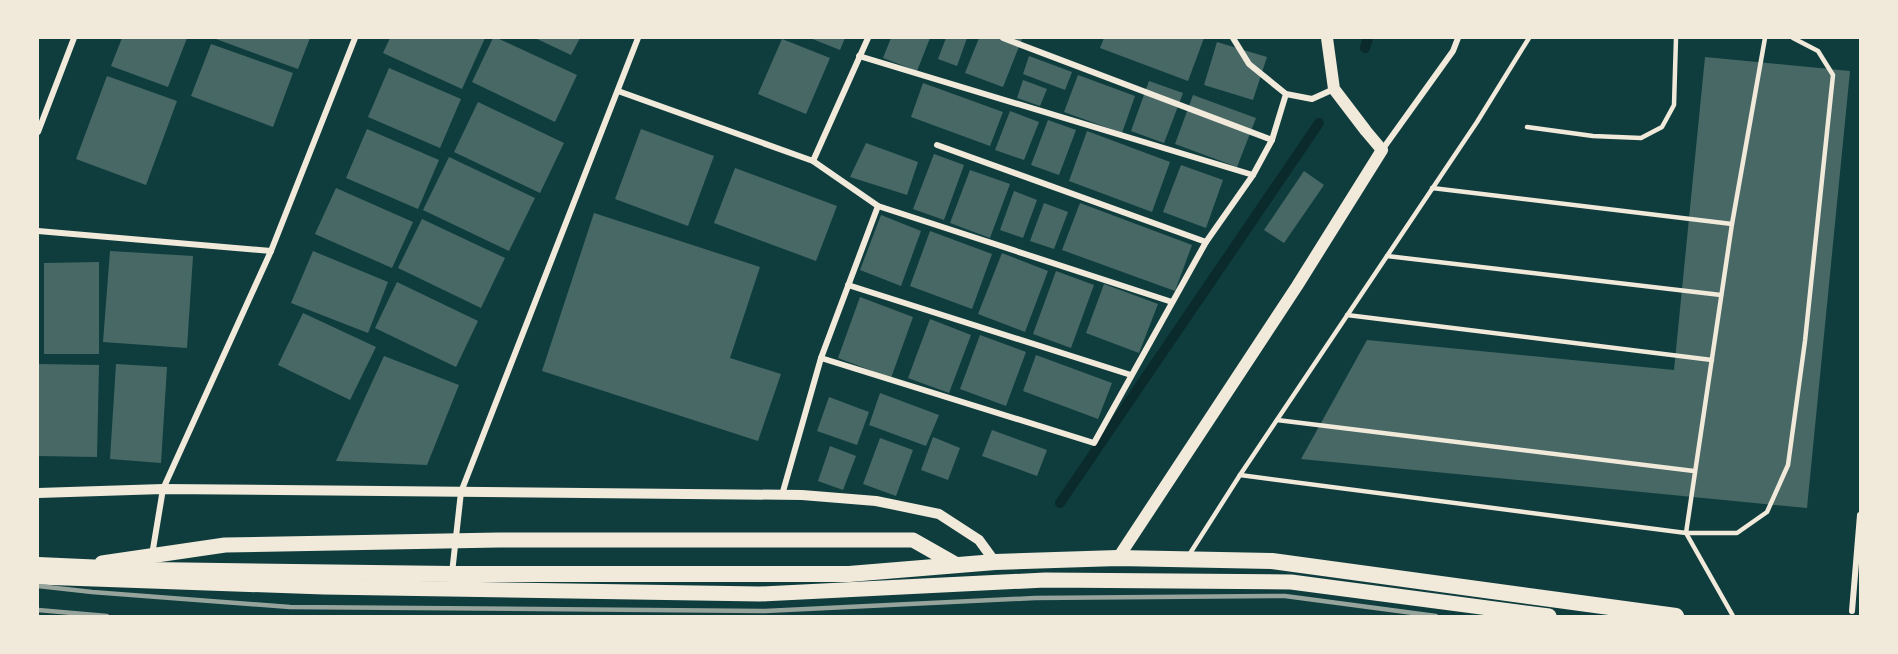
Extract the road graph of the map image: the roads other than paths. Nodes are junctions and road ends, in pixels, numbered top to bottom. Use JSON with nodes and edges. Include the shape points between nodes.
{"nodes":[{"id":1,"x":74,"y":38,"type":"edge"},
{"id":2,"x":355,"y":38,"type":"edge"},
{"id":3,"x":638,"y":38,"type":"edge"},
{"id":4,"x":868,"y":38,"type":"edge"},
{"id":5,"x":1003,"y":38,"type":"edge"},
{"id":6,"x":1233,"y":38,"type":"edge"},
{"id":7,"x":1327,"y":38,"type":"edge"},
{"id":8,"x":1458,"y":38,"type":"edge"},
{"id":9,"x":1529,"y":38,"type":"edge"},
{"id":10,"x":1676,"y":38,"type":"edge"},
{"id":11,"x":1765,"y":38,"type":"edge"},
{"id":12,"x":1793,"y":38,"type":"edge"},
{"id":13,"x":859,"y":56,"type":"junction"},
{"id":14,"x":1335,"y":89,"type":"junction"},
{"id":15,"x":618,"y":91,"type":"junction"},
{"id":16,"x":1286,"y":94,"type":"junction"},
{"id":17,"x":1527,"y":127,"type":"dead end"},
{"id":18,"x":38,"y":132,"type":"edge"},
{"id":19,"x":1272,"y":140,"type":"junction"},
{"id":20,"x":937,"y":145,"type":"dead end"},
{"id":21,"x":1382,"y":150,"type":"junction"},
{"id":22,"x":813,"y":161,"type":"junction"},
{"id":23,"x":1253,"y":175,"type":"junction"},
{"id":24,"x":1432,"y":188,"type":"junction"},
{"id":25,"x":878,"y":206,"type":"junction"},
{"id":26,"x":1732,"y":224,"type":"junction"},
{"id":27,"x":38,"y":231,"type":"edge"},
{"id":28,"x":1206,"y":242,"type":"junction"},
{"id":29,"x":271,"y":251,"type":"junction"},
{"id":30,"x":1387,"y":256,"type":"junction"},
{"id":31,"x":848,"y":285,"type":"junction"},
{"id":32,"x":1721,"y":295,"type":"junction"},
{"id":33,"x":1172,"y":302,"type":"junction"},
{"id":34,"x":1347,"y":315,"type":"junction"},
{"id":35,"x":821,"y":358,"type":"junction"},
{"id":36,"x":1712,"y":360,"type":"junction"},
{"id":37,"x":1131,"y":375,"type":"junction"},
{"id":38,"x":1277,"y":420,"type":"junction"},
{"id":39,"x":1694,"y":471,"type":"junction"},
{"id":40,"x":1240,"y":475,"type":"junction"},
{"id":41,"x":163,"y":489,"type":"junction"},
{"id":42,"x":461,"y":492,"type":"junction"},
{"id":43,"x":38,"y":493,"type":"edge"},
{"id":44,"x":782,"y":495,"type":"junction"},
{"id":45,"x":1860,"y":515,"type":"edge"},
{"id":46,"x":1686,"y":533,"type":"junction"},
{"id":47,"x":1118,"y":558,"type":"junction"},
{"id":48,"x":1186,"y":560,"type":"junction"},
{"id":49,"x":995,"y":562,"type":"junction"},
{"id":50,"x":957,"y":565,"type":"junction"},
{"id":51,"x":38,"y":566,"type":"edge"},
{"id":52,"x":150,"y":570,"type":"junction"},
{"id":53,"x":452,"y":574,"type":"junction"},
{"id":54,"x":38,"y":575,"type":"edge"},
{"id":55,"x":1852,"y":611,"type":"dead end"},
{"id":56,"x":1549,"y":616,"type":"edge"},
{"id":57,"x":1676,"y":616,"type":"edge"},
{"id":58,"x":1733,"y":616,"type":"edge"}],
"edges":[{"from":1,"to":18,"type":"street"},
{"from":2,"to":29,"type":"street"},
{"from":3,"to":15,"type":"street"},
{"from":4,"to":13,"type":"street"},
{"from":5,"to":19,"type":"street"},
{"from":6,"to":16,"type":"street","via":[[1249,64]]},
{"from":7,"to":14,"type":"main road"},
{"from":8,"to":21,"type":"street","via":[[1453,51]]},
{"from":9,"to":24,"type":"lane"},
{"from":10,"to":17,"type":"lane","via":[[1674,105],[1662,127],[1641,138]]},
{"from":11,"to":26,"type":"lane"},
{"from":12,"to":46,"type":"lane","via":[[1818,51],[1833,75],[1788,465],[1767,512],[1737,533]]},
{"from":13,"to":22,"type":"street"},
{"from":13,"to":23,"type":"street"},
{"from":14,"to":16,"type":"street","via":[[1312,99]]},
{"from":14,"to":21,"type":"main road"},
{"from":15,"to":22,"type":"street"},
{"from":15,"to":42,"type":"street"},
{"from":16,"to":19,"type":"street"},
{"from":19,"to":23,"type":"street"},
{"from":20,"to":28,"type":"street"},
{"from":21,"to":47,"type":"main road","via":[[1298,286]]},
{"from":22,"to":25,"type":"street"},
{"from":23,"to":28,"type":"street"},
{"from":24,"to":26,"type":"lane"},
{"from":24,"to":30,"type":"lane"},
{"from":25,"to":31,"type":"street"},
{"from":25,"to":33,"type":"street"},
{"from":26,"to":32,"type":"lane"},
{"from":27,"to":29,"type":"street"},
{"from":28,"to":33,"type":"street"},
{"from":29,"to":41,"type":"street"},
{"from":30,"to":32,"type":"lane"},
{"from":30,"to":34,"type":"lane"},
{"from":31,"to":35,"type":"street"},
{"from":31,"to":37,"type":"street"},
{"from":32,"to":36,"type":"lane"},
{"from":33,"to":37,"type":"street"},
{"from":34,"to":36,"type":"lane"},
{"from":34,"to":38,"type":"lane"},
{"from":35,"to":37,"type":"street","via":[[1094,443]]},
{"from":35,"to":44,"type":"street"},
{"from":36,"to":39,"type":"lane"},
{"from":38,"to":39,"type":"lane"},
{"from":38,"to":40,"type":"lane"},
{"from":39,"to":46,"type":"lane"},
{"from":40,"to":46,"type":"lane"},
{"from":40,"to":48,"type":"lane"},
{"from":41,"to":42,"type":"street"},
{"from":41,"to":43,"type":"street"},
{"from":41,"to":52,"type":"street"},
{"from":42,"to":44,"type":"street"},
{"from":42,"to":53,"type":"street"},
{"from":44,"to":49,"type":"street","via":[[876,501],[939,514],[979,540]]},
{"from":45,"to":55,"type":"street"},
{"from":46,"to":58,"type":"lane"},
{"from":47,"to":48,"type":"highway"},
{"from":47,"to":49,"type":"highway"},
{"from":48,"to":57,"type":"highway","via":[[1272,561]]},
{"from":49,"to":50,"type":"highway"},
{"from":50,"to":53,"type":"highway","via":[[849,574]]},
{"from":50,"to":54,"type":"main road","via":[[913,540],[499,540],[225,546]]},
{"from":51,"to":52,"type":"highway"},
{"from":52,"to":53,"type":"highway"},
{"from":54,"to":56,"type":"main road","via":[[324,587],[760,594],[1045,580],[1291,582]]}]}
